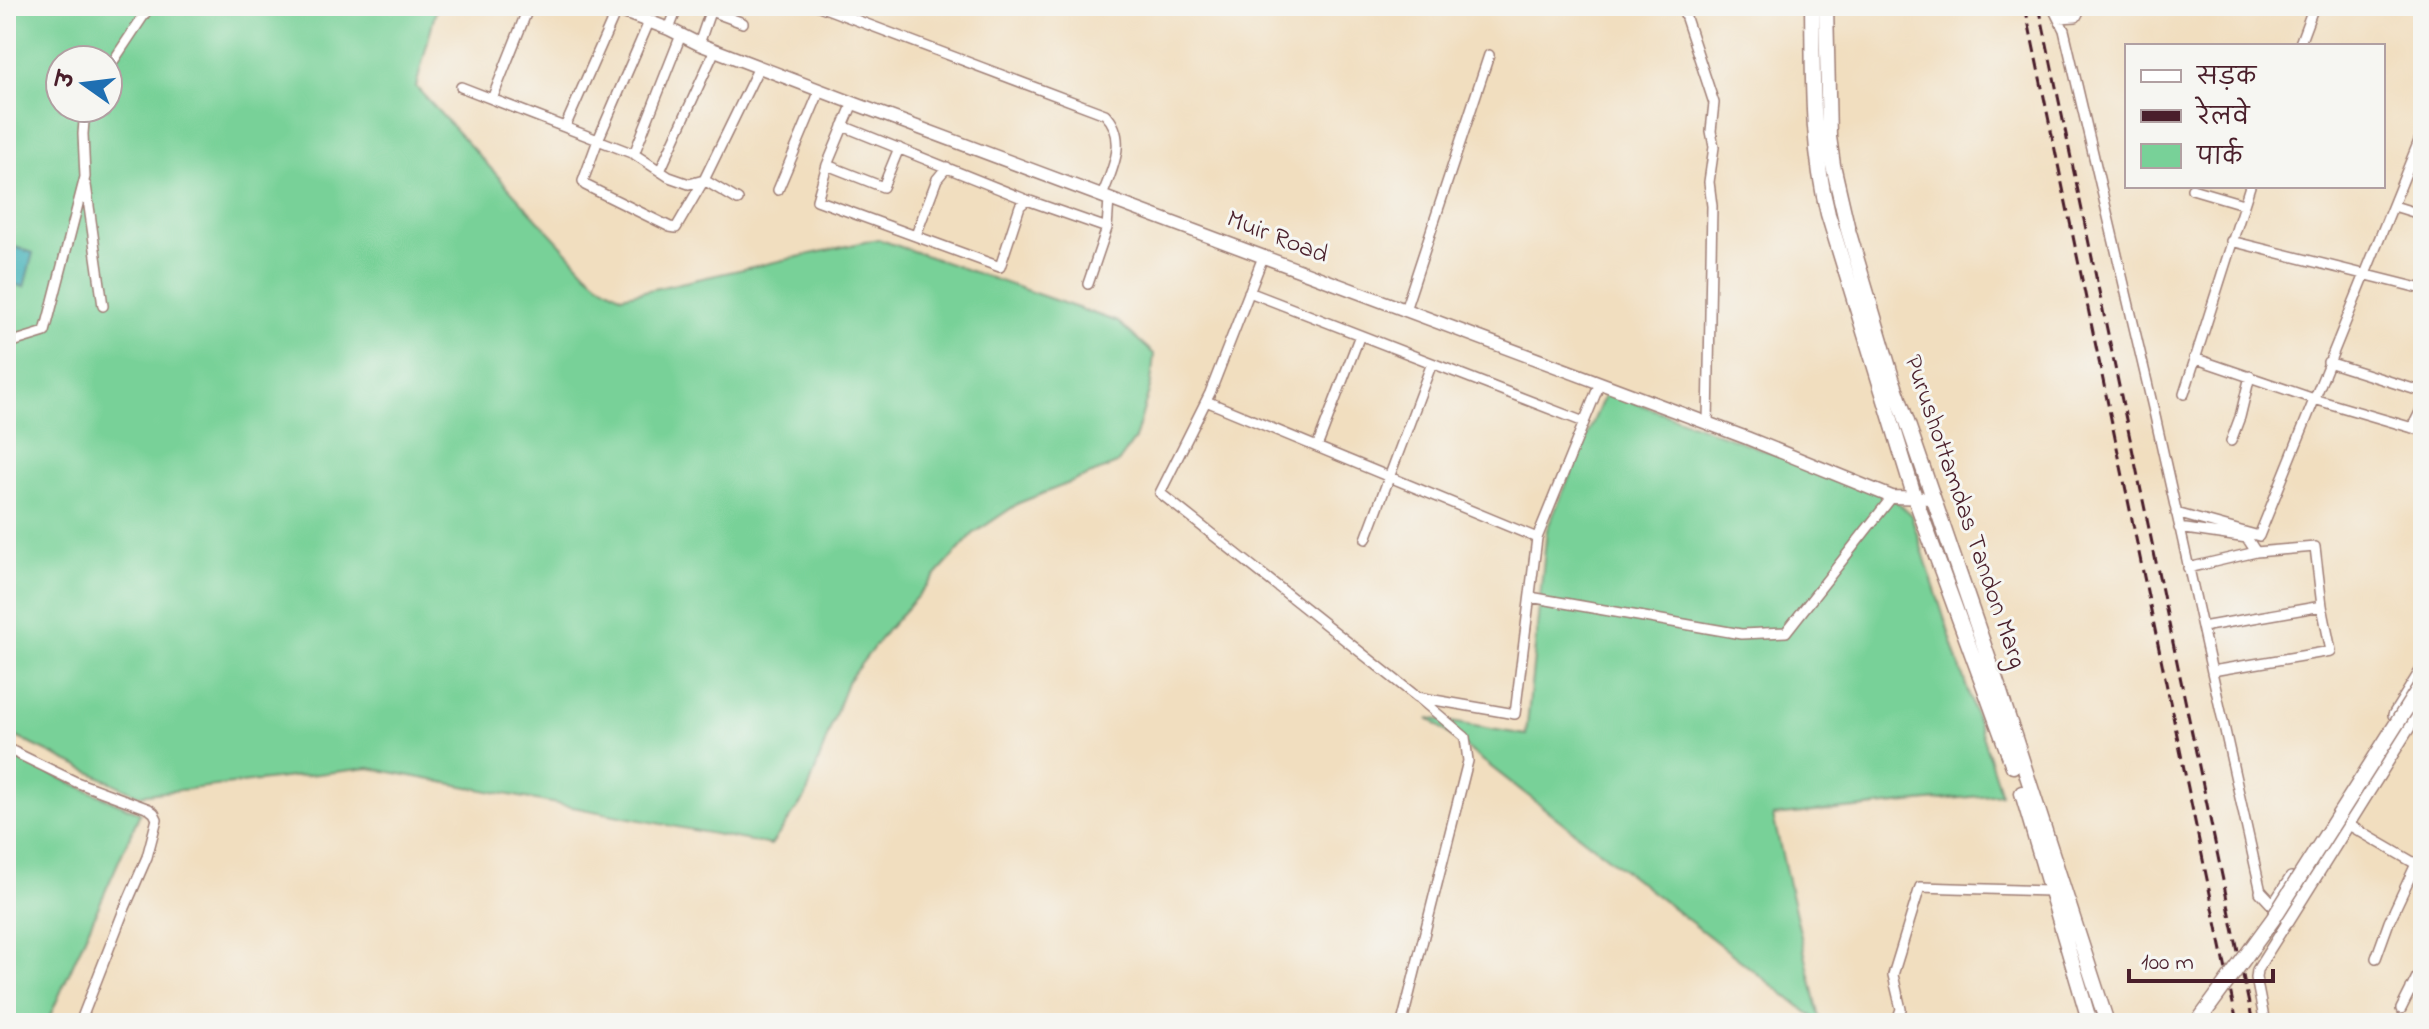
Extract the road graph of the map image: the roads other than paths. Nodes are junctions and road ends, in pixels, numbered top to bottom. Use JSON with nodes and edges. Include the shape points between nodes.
{"nodes":[{"id":1,"x":150,"y":6,"type":"edge"},
{"id":2,"x":529,"y":6,"type":"edge"},
{"id":3,"x":678,"y":6,"type":"edge"},
{"id":4,"x":697,"y":6,"type":"edge"},
{"id":5,"x":819,"y":6,"type":"edge"},
{"id":6,"x":1682,"y":6,"type":"edge"},
{"id":7,"x":1812,"y":6,"type":"edge"},
{"id":8,"x":1826,"y":6,"type":"edge"},
{"id":9,"x":2052,"y":6,"type":"edge"},
{"id":10,"x":2082,"y":6,"type":"edge"},
{"id":11,"x":2134,"y":6,"type":"edge"},
{"id":12,"x":2314,"y":6,"type":"edge"},
{"id":13,"x":612,"y":8,"type":"edge"},
{"id":14,"x":712,"y":8,"type":"edge"},
{"id":15,"x":2145,"y":9,"type":"dead end"},
{"id":16,"x":645,"y":16,"type":"edge"},
{"id":17,"x":2059,"y":18,"type":"junction"},
{"id":18,"x":743,"y":23,"type":"dead end"},
{"id":19,"x":675,"y":32,"type":"junction"},
{"id":20,"x":699,"y":44,"type":"junction"},
{"id":21,"x":2300,"y":44,"type":"edge"},
{"id":22,"x":124,"y":45,"type":"edge"},
{"id":23,"x":715,"y":50,"type":"junction"},
{"id":24,"x":1489,"y":55,"type":"dead end"},
{"id":25,"x":759,"y":67,"type":"junction"},
{"id":26,"x":461,"y":87,"type":"dead end"},
{"id":27,"x":820,"y":90,"type":"junction"},
{"id":28,"x":492,"y":99,"type":"junction"},
{"id":29,"x":853,"y":103,"type":"junction"},
{"id":30,"x":84,"y":124,"type":"edge"},
{"id":31,"x":843,"y":126,"type":"junction"},
{"id":32,"x":565,"y":127,"type":"junction"},
{"id":33,"x":2422,"y":135,"type":"edge"},
{"id":34,"x":598,"y":140,"type":"junction"},
{"id":35,"x":899,"y":148,"type":"junction"},
{"id":36,"x":634,"y":154,"type":"junction"},
{"id":37,"x":827,"y":165,"type":"junction"},
{"id":38,"x":947,"y":167,"type":"junction"},
{"id":39,"x":660,"y":171,"type":"junction"},
{"id":40,"x":85,"y":177,"type":"junction"},
{"id":41,"x":704,"y":180,"type":"junction"},
{"id":42,"x":2249,"y":188,"type":"edge"},
{"id":43,"x":2192,"y":189,"type":"dead end"},
{"id":44,"x":778,"y":190,"type":"dead end"},
{"id":45,"x":1106,"y":197,"type":"junction"},
{"id":46,"x":738,"y":200,"type":"dead end"},
{"id":47,"x":1027,"y":200,"type":"junction"},
{"id":48,"x":2243,"y":204,"type":"junction"},
{"id":49,"x":2394,"y":206,"type":"junction"},
{"id":50,"x":2423,"y":215,"type":"edge"},
{"id":51,"x":1107,"y":228,"type":"junction"},
{"id":52,"x":916,"y":235,"type":"junction"},
{"id":53,"x":2231,"y":241,"type":"junction"},
{"id":54,"x":1263,"y":257,"type":"junction"},
{"id":55,"x":2364,"y":276,"type":"junction"},
{"id":56,"x":1088,"y":284,"type":"dead end"},
{"id":57,"x":2423,"y":289,"type":"edge"},
{"id":58,"x":1249,"y":292,"type":"junction"},
{"id":59,"x":103,"y":306,"type":"dead end"},
{"id":60,"x":1405,"y":310,"type":"junction"},
{"id":61,"x":1360,"y":335,"type":"junction"},
{"id":62,"x":6,"y":344,"type":"edge"},
{"id":63,"x":2194,"y":358,"type":"junction"},
{"id":64,"x":2328,"y":362,"type":"junction"},
{"id":65,"x":1432,"y":363,"type":"junction"},
{"id":66,"x":2250,"y":376,"type":"junction"},
{"id":67,"x":1600,"y":383,"type":"junction"},
{"id":68,"x":2423,"y":392,"type":"edge"},
{"id":69,"x":2184,"y":394,"type":"dead end"},
{"id":70,"x":2314,"y":399,"type":"junction"},
{"id":71,"x":1206,"y":401,"type":"junction"},
{"id":72,"x":2423,"y":406,"type":"edge"},
{"id":73,"x":1584,"y":422,"type":"junction"},
{"id":74,"x":1708,"y":423,"type":"junction"},
{"id":75,"x":2412,"y":428,"type":"junction"},
{"id":76,"x":2423,"y":431,"type":"edge"},
{"id":77,"x":2231,"y":441,"type":"dead end"},
{"id":78,"x":1317,"y":447,"type":"junction"},
{"id":79,"x":1389,"y":477,"type":"junction"},
{"id":80,"x":1892,"y":497,"type":"junction"},
{"id":81,"x":1915,"y":498,"type":"junction"},
{"id":82,"x":1933,"y":498,"type":"junction"},
{"id":83,"x":2176,"y":513,"type":"junction"},
{"id":84,"x":2179,"y":528,"type":"junction"},
{"id":85,"x":1537,"y":538,"type":"junction"},
{"id":86,"x":1366,"y":539,"type":"dead end"},
{"id":87,"x":2256,"y":552,"type":"junction"},
{"id":88,"x":2188,"y":568,"type":"junction"},
{"id":89,"x":1530,"y":597,"type":"junction"},
{"id":90,"x":2322,"y":606,"type":"junction"},
{"id":91,"x":2202,"y":627,"type":"junction"},
{"id":92,"x":2423,"y":668,"type":"edge"},
{"id":93,"x":2212,"y":671,"type":"junction"},
{"id":94,"x":2423,"y":682,"type":"edge"},
{"id":95,"x":1417,"y":697,"type":"junction"},
{"id":96,"x":2423,"y":705,"type":"edge"},
{"id":97,"x":6,"y":748,"type":"edge"},
{"id":98,"x":2332,"y":816,"type":"junction"},
{"id":99,"x":2349,"y":825,"type":"junction"},
{"id":100,"x":2420,"y":866,"type":"edge"},
{"id":101,"x":2049,"y":891,"type":"junction"},
{"id":102,"x":2261,"y":892,"type":"joint"},
{"id":103,"x":2274,"y":904,"type":"junction"},
{"id":104,"x":2288,"y":921,"type":"junction"},
{"id":105,"x":2376,"y":958,"type":"dead end"},
{"id":106,"x":2423,"y":965,"type":"edge"},
{"id":107,"x":2411,"y":988,"type":"junction"},
{"id":108,"x":2423,"y":996,"type":"edge"},
{"id":109,"x":2401,"y":1009,"type":"dead end"},
{"id":110,"x":80,"y":1023,"type":"edge"},
{"id":111,"x":1402,"y":1023,"type":"edge"},
{"id":112,"x":1896,"y":1023,"type":"edge"},
{"id":113,"x":2090,"y":1023,"type":"edge"},
{"id":114,"x":2107,"y":1023,"type":"edge"},
{"id":115,"x":2197,"y":1023,"type":"edge"},
{"id":116,"x":2265,"y":1023,"type":"edge"}],
"edges":[{"from":1,"to":22,"type":"street"},
{"from":2,"to":28,"type":"street"},
{"from":3,"to":19,"type":"street"},
{"from":4,"to":14,"type":"street"},
{"from":5,"to":45,"type":"street","via":[[1105,114],[1117,138]]},
{"from":6,"to":74,"type":"street","via":[[1714,103]]},
{"from":7,"to":81,"type":"main road","via":[[1821,185]]},
{"from":8,"to":82,"type":"main road","name":"Purushottamdas Tandon Marg","via":[[1827,107],[1838,191]]},
{"from":9,"to":17,"type":"street"},
{"from":10,"to":17,"type":"street","via":[[2076,17]]},
{"from":11,"to":15,"type":"street"},
{"from":12,"to":21,"type":"street"},
{"from":13,"to":16,"type":"main road","name":"Muir Road"},
{"from":13,"to":32,"type":"street"},
{"from":14,"to":18,"type":"street"},
{"from":14,"to":20,"type":"street"},
{"from":16,"to":19,"type":"main road","name":"Muir Road"},
{"from":16,"to":34,"type":"street"},
{"from":17,"to":83,"type":"street"},
{"from":19,"to":20,"type":"main road","name":"Muir Road"},
{"from":19,"to":36,"type":"street"},
{"from":20,"to":23,"type":"main road","name":"Muir Road"},
{"from":23,"to":25,"type":"main road","name":"Muir Road"},
{"from":23,"to":39,"type":"street"},
{"from":24,"to":60,"type":"street"},
{"from":25,"to":27,"type":"main road","name":"Muir Road"},
{"from":25,"to":41,"type":"street"},
{"from":26,"to":28,"type":"street"},
{"from":27,"to":29,"type":"main road","name":"Muir Road"},
{"from":27,"to":44,"type":"street"},
{"from":28,"to":32,"type":"street"},
{"from":29,"to":31,"type":"street"},
{"from":29,"to":45,"type":"main road","name":"Muir Road"},
{"from":30,"to":40,"type":"street"},
{"from":31,"to":35,"type":"street"},
{"from":31,"to":37,"type":"street"},
{"from":32,"to":34,"type":"street"},
{"from":33,"to":49,"type":"street"},
{"from":34,"to":36,"type":"street"},
{"from":34,"to":41,"type":"street","via":[[585,185],[670,227],[676,228]]},
{"from":35,"to":37,"type":"street","via":[[883,187]]},
{"from":35,"to":38,"type":"street"},
{"from":36,"to":39,"type":"street"},
{"from":37,"to":52,"type":"street","via":[[817,200]]},
{"from":38,"to":47,"type":"street"},
{"from":38,"to":52,"type":"street","via":[[937,179]]},
{"from":39,"to":41,"type":"street","via":[[689,184]]},
{"from":40,"to":59,"type":"street"},
{"from":40,"to":62,"type":"street","via":[[45,332]]},
{"from":41,"to":46,"type":"street"},
{"from":42,"to":48,"type":"street"},
{"from":43,"to":48,"type":"street"},
{"from":45,"to":51,"type":"street"},
{"from":45,"to":54,"type":"main road","name":"Muir Road"},
{"from":47,"to":51,"type":"street"},
{"from":47,"to":52,"type":"street","via":[[1020,206],[1000,267]]},
{"from":48,"to":53,"type":"street"},
{"from":49,"to":50,"type":"street"},
{"from":49,"to":55,"type":"street"},
{"from":51,"to":56,"type":"street"},
{"from":53,"to":55,"type":"street"},
{"from":53,"to":63,"type":"street"},
{"from":54,"to":58,"type":"street"},
{"from":54,"to":60,"type":"main road","name":"Muir Road"},
{"from":55,"to":57,"type":"street"},
{"from":55,"to":64,"type":"street"},
{"from":58,"to":61,"type":"street"},
{"from":58,"to":71,"type":"street"},
{"from":60,"to":67,"type":"main road","name":"Muir Road"},
{"from":61,"to":65,"type":"street"},
{"from":61,"to":78,"type":"street"},
{"from":63,"to":66,"type":"street"},
{"from":63,"to":69,"type":"street"},
{"from":64,"to":68,"type":"street"},
{"from":64,"to":70,"type":"street"},
{"from":65,"to":73,"type":"street"},
{"from":65,"to":79,"type":"street"},
{"from":66,"to":70,"type":"street"},
{"from":66,"to":77,"type":"street"},
{"from":67,"to":73,"type":"street"},
{"from":67,"to":74,"type":"main road","name":"Muir Road"},
{"from":70,"to":75,"type":"street"},
{"from":70,"to":83,"type":"street","via":[[2259,536]]},
{"from":71,"to":78,"type":"street"},
{"from":71,"to":95,"type":"street","via":[[1160,493]]},
{"from":72,"to":75,"type":"street"},
{"from":73,"to":85,"type":"street"},
{"from":74,"to":80,"type":"main road","name":"Muir Road"},
{"from":75,"to":76,"type":"street"},
{"from":78,"to":79,"type":"street"},
{"from":79,"to":85,"type":"street"},
{"from":79,"to":86,"type":"street"},
{"from":80,"to":81,"type":"main road","name":"Muir Road"},
{"from":80,"to":89,"type":"street","via":[[1786,632],[1741,634]]},
{"from":81,"to":82,"type":"main road","name":"Muir Road"},
{"from":81,"to":101,"type":"main road","via":[[2015,771]]},
{"from":82,"to":114,"type":"main road","name":"Purushottamdas Tandon Marg"},
{"from":83,"to":84,"type":"street"},
{"from":84,"to":87,"type":"street","via":[[2247,538]]},
{"from":84,"to":88,"type":"street"},
{"from":85,"to":89,"type":"street"},
{"from":87,"to":88,"type":"street"},
{"from":87,"to":90,"type":"street","via":[[2315,547]]},
{"from":88,"to":91,"type":"street"},
{"from":89,"to":95,"type":"street","via":[[1515,714]]},
{"from":90,"to":91,"type":"street"},
{"from":90,"to":93,"type":"street","via":[[2331,651]]},
{"from":91,"to":93,"type":"street"},
{"from":92,"to":98,"type":"street"},
{"from":93,"to":102,"type":"street"},
{"from":94,"to":115,"type":"main road","bridge":true,"via":[[2273,919]]},
{"from":95,"to":111,"type":"street","via":[[1465,737],[1468,761]]},
{"from":96,"to":99,"type":"street"},
{"from":97,"to":110,"type":"street","via":[[149,809],[157,819],[147,857]]},
{"from":98,"to":99,"type":"street"},
{"from":98,"to":103,"type":"street"},
{"from":99,"to":100,"type":"street"},
{"from":99,"to":104,"type":"street"},
{"from":100,"to":105,"type":"street"},
{"from":101,"to":112,"type":"street","via":[[1920,887],[1893,975],[1901,1009]]},
{"from":101,"to":113,"type":"main road"},
{"from":102,"to":103,"type":"street"},
{"from":103,"to":104,"type":"street"},
{"from":104,"to":116,"type":"street","via":[[2257,970]]},
{"from":106,"to":107,"type":"street"},
{"from":107,"to":108,"type":"street"},
{"from":107,"to":109,"type":"street"}]}
